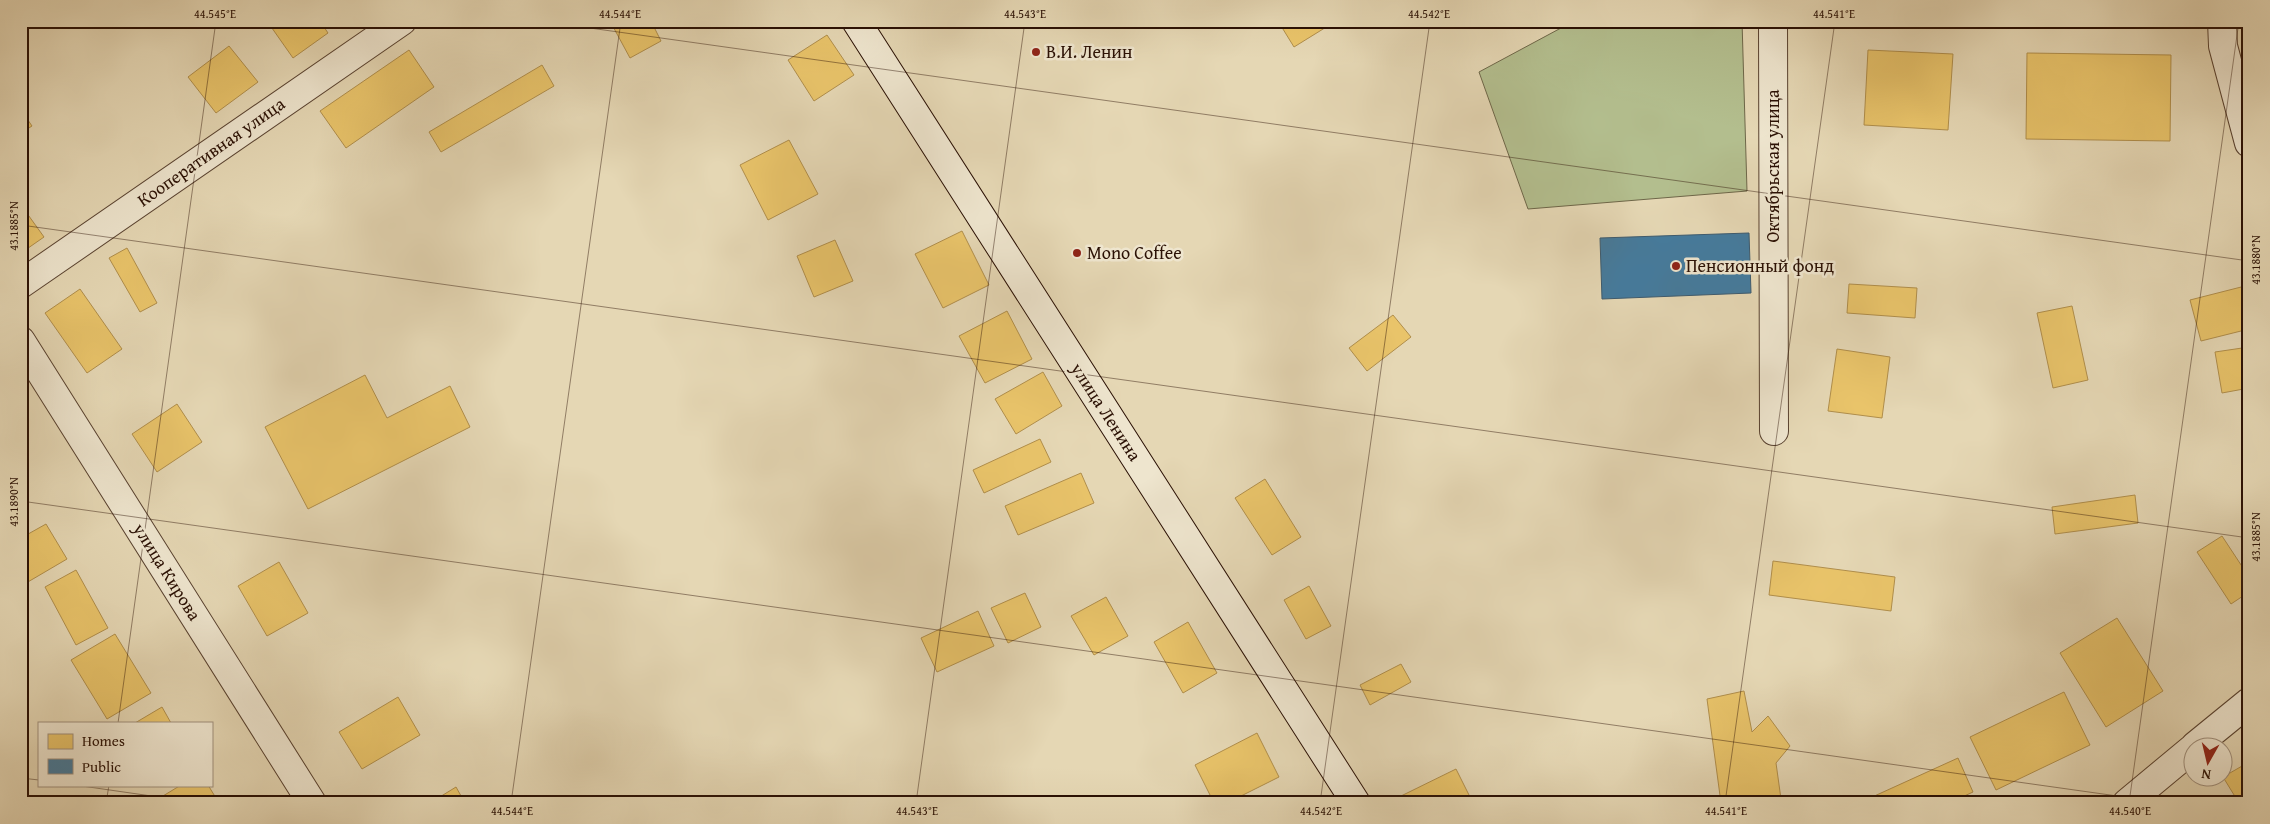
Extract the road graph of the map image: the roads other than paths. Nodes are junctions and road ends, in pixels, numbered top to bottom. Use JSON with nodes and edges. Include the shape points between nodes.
{"nodes":[{"id":1,"x":402,"y":21,"type":"edge"},
{"id":2,"x":856,"y":21,"type":"edge"},
{"id":3,"x":1773,"y":21,"type":"edge"},
{"id":4,"x":2222,"y":21,"type":"edge"},
{"id":5,"x":2249,"y":144,"type":"edge"},
{"id":6,"x":21,"y":284,"type":"edge"},
{"id":7,"x":21,"y":341,"type":"edge"},
{"id":8,"x":1774,"y":431,"type":"dead end"},
{"id":9,"x":2249,"y":702,"type":"edge"},
{"id":10,"x":2208,"y":736,"type":"edge"},
{"id":11,"x":2182,"y":758,"type":"edge"},
{"id":12,"x":312,"y":803,"type":"edge"},
{"id":13,"x":1356,"y":803,"type":"edge"},
{"id":14,"x":2127,"y":803,"type":"edge"}],
"edges":[{"from":1,"to":6,"type":"street","name":"Кооперативная улица"},
{"from":2,"to":13,"type":"street","name":"улица Ленина"},
{"from":3,"to":8,"type":"street","name":"Октябрьская улица"},
{"from":4,"to":5,"type":"street","via":[[2223,46]]},
{"from":7,"to":12,"type":"street","name":"улица Кирова"},
{"from":9,"to":10,"type":"street"},
{"from":11,"to":14,"type":"street"}]}
